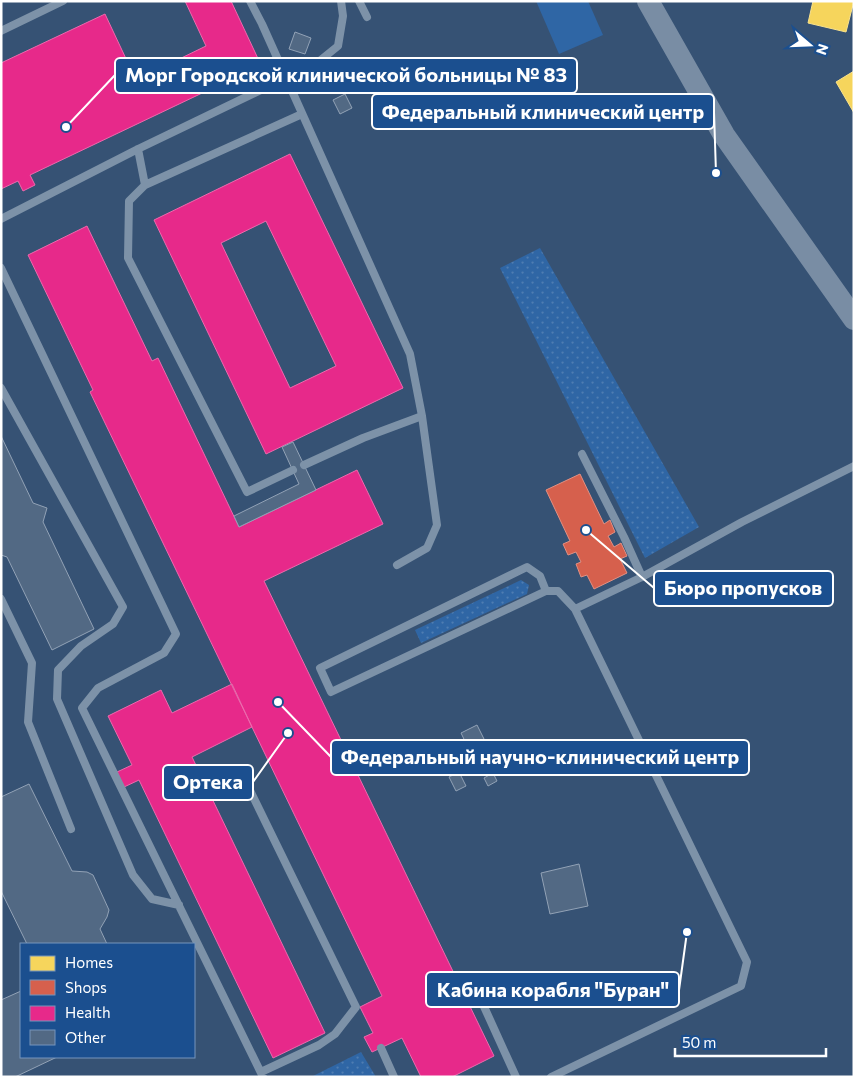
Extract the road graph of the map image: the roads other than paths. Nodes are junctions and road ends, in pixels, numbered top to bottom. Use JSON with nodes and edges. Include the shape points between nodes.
{"nodes":[{"id":1,"x":63,"y":1,"type":"edge"},
{"id":2,"x":250,"y":1,"type":"edge"},
{"id":3,"x":341,"y":1,"type":"edge"},
{"id":4,"x":359,"y":1,"type":"edge"},
{"id":5,"x":648,"y":1,"type":"edge"},
{"id":6,"x":367,"y":17,"type":"dead end"},
{"id":7,"x":1,"y":30,"type":"edge"},
{"id":8,"x":286,"y":79,"type":"junction"},
{"id":9,"x":302,"y":114,"type":"junction"},
{"id":10,"x":138,"y":149,"type":"junction"},
{"id":11,"x":145,"y":186,"type":"junction"},
{"id":12,"x":1,"y":219,"type":"edge"},
{"id":13,"x":1,"y":268,"type":"edge"},
{"id":14,"x":854,"y":319,"type":"edge"},
{"id":15,"x":1,"y":388,"type":"edge"},
{"id":16,"x":422,"y":416,"type":"junction"},
{"id":17,"x":582,"y":454,"type":"dead end"},
{"id":18,"x":304,"y":465,"type":"dead end"},
{"id":19,"x":854,"y":466,"type":"edge"},
{"id":20,"x":292,"y":470,"type":"dead end"},
{"id":21,"x":397,"y":566,"type":"dead end"},
{"id":22,"x":642,"y":577,"type":"junction"},
{"id":23,"x":546,"y":591,"type":"junction"},
{"id":24,"x":1,"y":599,"type":"edge"},
{"id":25,"x":576,"y":609,"type":"junction"},
{"id":26,"x":241,"y":772,"type":"dead end"},
{"id":27,"x":71,"y":829,"type":"dead end"},
{"id":28,"x":179,"y":905,"type":"junction"},
{"id":29,"x":481,"y":1000,"type":"dead end"},
{"id":30,"x":381,"y":1048,"type":"dead end"},
{"id":31,"x":262,"y":1074,"type":"edge"},
{"id":32,"x":394,"y":1077,"type":"edge"},
{"id":33,"x":516,"y":1077,"type":"edge"},
{"id":34,"x":551,"y":1077,"type":"edge"}],
"edges":[{"from":1,"to":7,"type":"lane"},
{"from":2,"to":8,"type":"lane"},
{"from":3,"to":8,"type":"lane","via":[[343,16],[338,46],[317,63]]},
{"from":4,"to":6,"type":"lane"},
{"from":5,"to":14,"type":"street","via":[[724,135]]},
{"from":8,"to":9,"type":"lane"},
{"from":8,"to":10,"type":"lane"},
{"from":9,"to":11,"type":"lane"},
{"from":9,"to":16,"type":"lane","via":[[410,354]]},
{"from":10,"to":11,"type":"lane"},
{"from":10,"to":12,"type":"lane"},
{"from":11,"to":20,"type":"lane","via":[[130,201],[128,258],[247,492]]},
{"from":13,"to":28,"type":"lane","via":[[176,634],[164,653],[98,688],[82,708]]},
{"from":15,"to":28,"type":"lane","via":[[123,607],[113,624],[81,646],[58,670],[57,699],[133,875],[152,899]]},
{"from":16,"to":18,"type":"lane"},
{"from":16,"to":21,"type":"lane","via":[[437,526],[427,548]]},
{"from":17,"to":22,"type":"lane"},
{"from":19,"to":22,"type":"lane"},
{"from":22,"to":25,"type":"lane"},
{"from":23,"to":23,"type":"lane","via":[[540,576],[526,567],[320,668],[331,692]]},
{"from":23,"to":25,"type":"lane","via":[[558,591]]},
{"from":24,"to":27,"type":"lane","via":[[32,663],[28,722]]},
{"from":25,"to":34,"type":"lane","via":[[747,962],[741,986]]},
{"from":26,"to":31,"type":"lane","via":[[356,1006],[335,1034]]},
{"from":28,"to":31,"type":"lane"},
{"from":29,"to":33,"type":"lane"},
{"from":30,"to":32,"type":"lane"}]}
